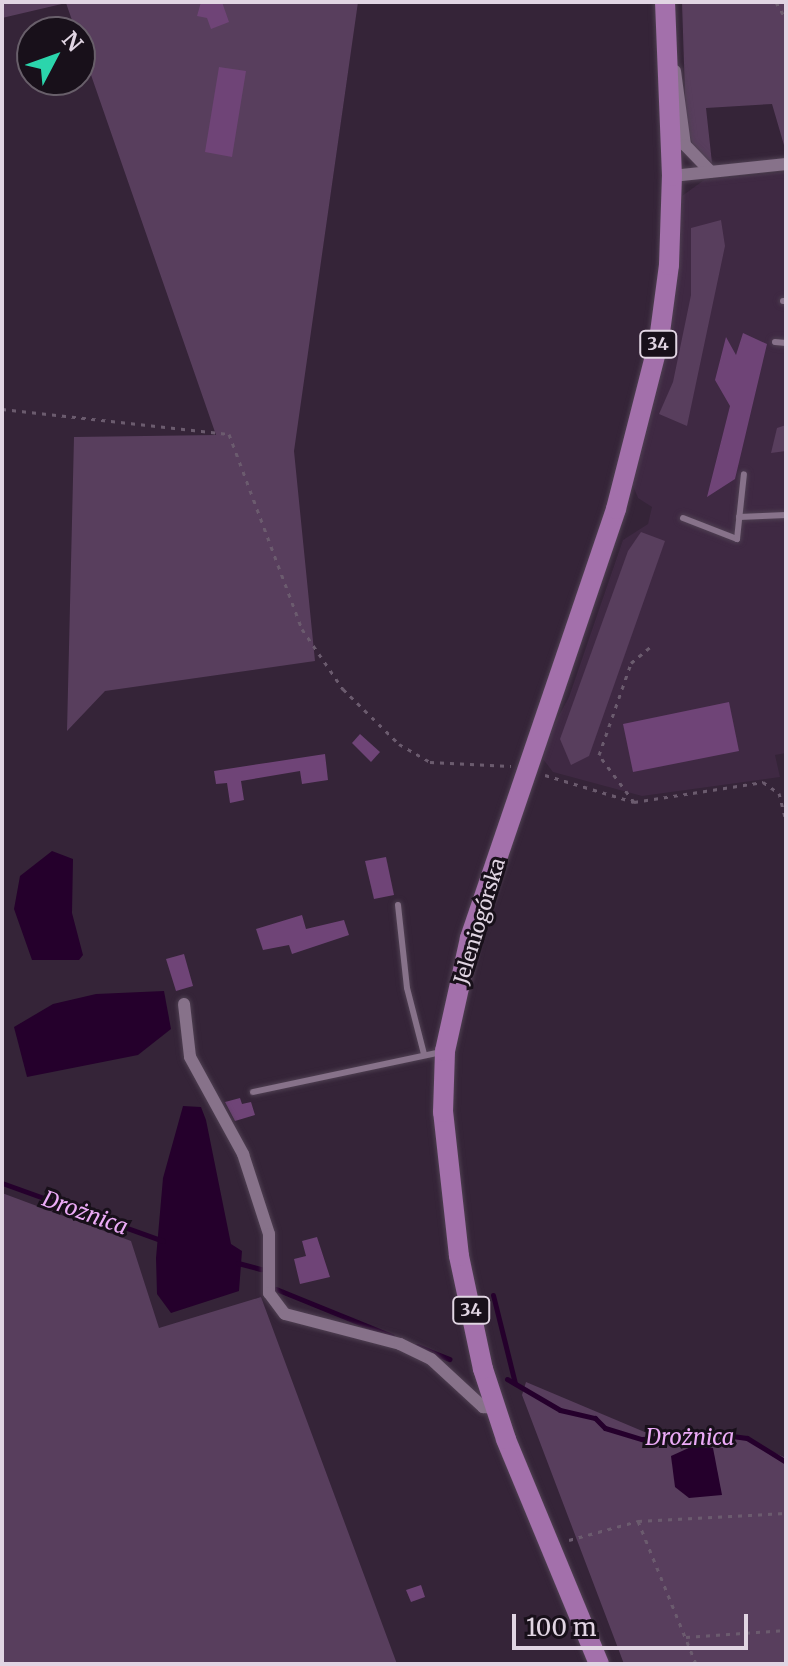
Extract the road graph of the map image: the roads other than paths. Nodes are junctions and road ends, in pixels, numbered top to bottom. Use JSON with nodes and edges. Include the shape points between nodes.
{"nodes":[{"id":1,"x":665,"y":2,"type":"edge"},
{"id":2,"x":667,"y":39,"type":"junction"},
{"id":3,"x":786,"y":164,"type":"edge"},
{"id":4,"x":711,"y":172,"type":"junction"},
{"id":5,"x":672,"y":176,"type":"junction"},
{"id":6,"x":775,"y":342,"type":"dead end"},
{"id":7,"x":786,"y":343,"type":"edge"},
{"id":8,"x":744,"y":474,"type":"dead end"},
{"id":9,"x":786,"y":515,"type":"edge"},
{"id":10,"x":739,"y":517,"type":"junction"},
{"id":11,"x":683,"y":518,"type":"dead end"},
{"id":12,"x":398,"y":905,"type":"dead end"},
{"id":13,"x":184,"y":1004,"type":"dead end"},
{"id":14,"x":434,"y":1052,"type":"junction"},
{"id":15,"x":253,"y":1092,"type":"dead end"},
{"id":16,"x":496,"y":1408,"type":"junction"},
{"id":17,"x":599,"y":1664,"type":"edge"}],
"edges":[{"from":1,"to":2,"type":"main road","number":"34"},
{"from":2,"to":4,"type":"street","via":[[685,145]]},
{"from":2,"to":5,"type":"main road","number":"34"},
{"from":3,"to":4,"type":"street"},
{"from":4,"to":5,"type":"street"},
{"from":5,"to":14,"type":"main road","name":"Jeleniogórska","number":"34","via":[[669,265],[642,412],[616,509]]},
{"from":6,"to":7,"type":"lane"},
{"from":8,"to":10,"type":"lane"},
{"from":9,"to":10,"type":"lane"},
{"from":10,"to":11,"type":"lane","via":[[737,539]]},
{"from":12,"to":14,"type":"lane","via":[[407,988]]},
{"from":13,"to":16,"type":"street","via":[[190,1057],[243,1154],[269,1234],[269,1293],[285,1314],[400,1344],[431,1359],[483,1407]]},
{"from":14,"to":15,"type":"lane"},
{"from":14,"to":16,"type":"main road","name":"Jeleniogórska","number":"34","via":[[459,1256]]},
{"from":16,"to":17,"type":"main road","name":"Jeleniogórska","number":"34"}]}
